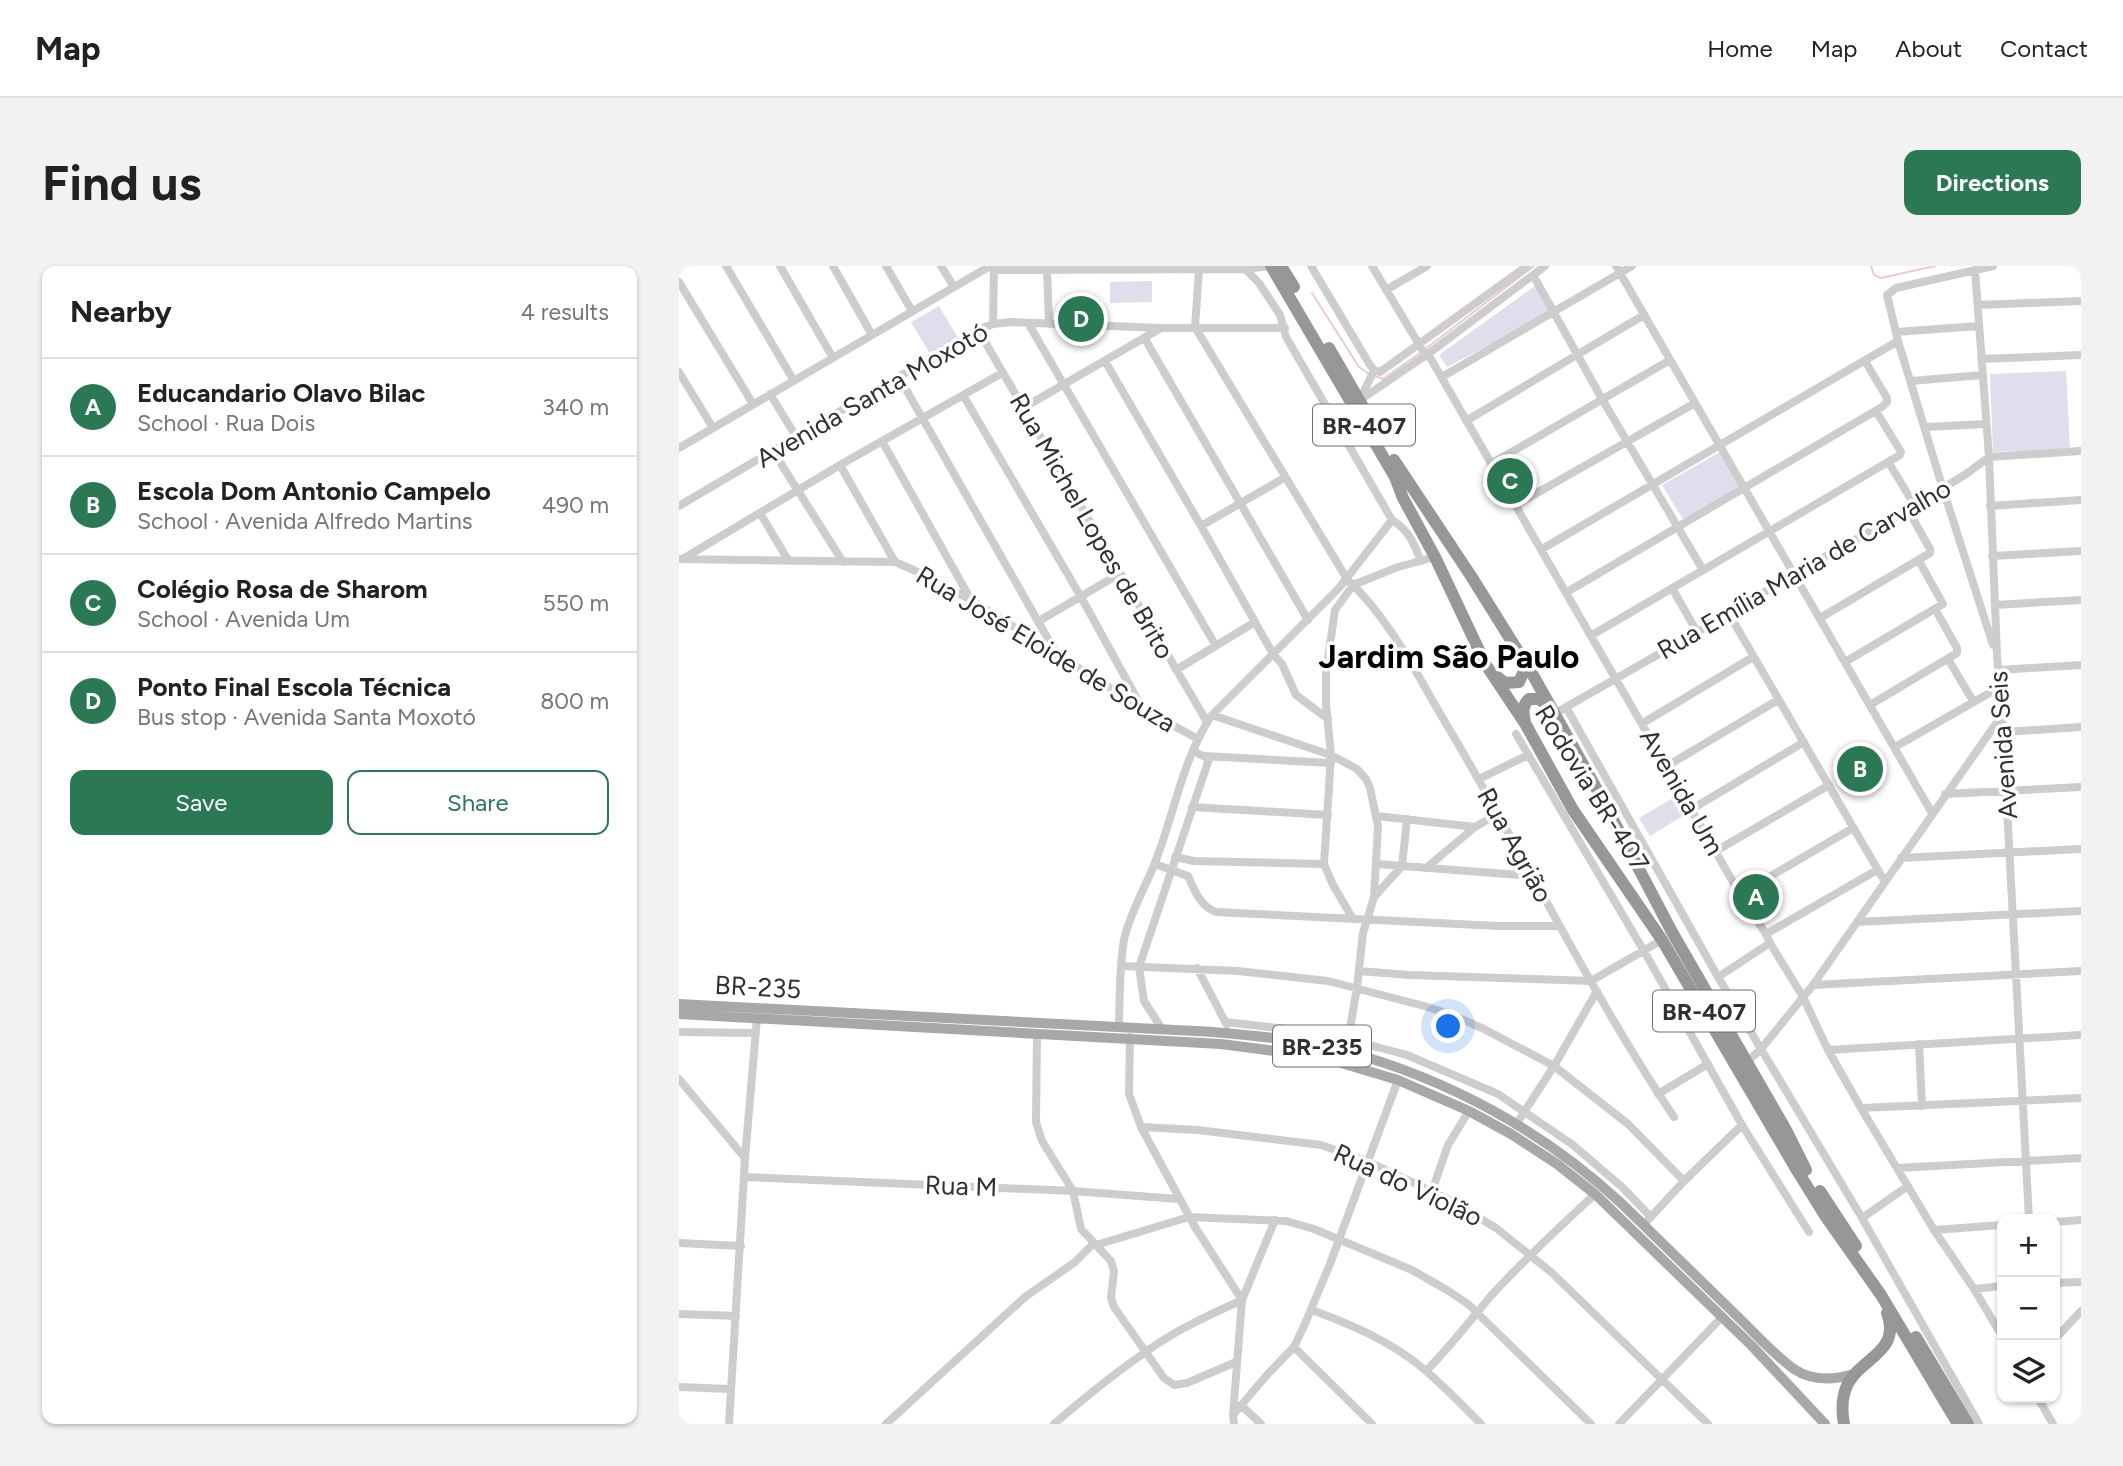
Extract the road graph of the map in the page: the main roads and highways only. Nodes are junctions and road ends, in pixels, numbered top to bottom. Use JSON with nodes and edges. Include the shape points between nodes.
{"nodes":[{"id":1,"x":1271,"y":266,"type":"edge"},
{"id":2,"x":1281,"y":266,"type":"edge"},
{"id":3,"x":1524,"y":661,"type":"junction"},
{"id":4,"x":1486,"y":665,"type":"junction"},
{"id":5,"x":1559,"y":708,"type":"junction"},
{"id":6,"x":1521,"y":729,"type":"junction"},
{"id":7,"x":679,"y":1004,"type":"edge"},
{"id":8,"x":679,"y":1014,"type":"edge"},
{"id":9,"x":1322,"y":1051,"type":"junction"},
{"id":10,"x":1881,"y":1295,"type":"junction"},
{"id":11,"x":1854,"y":1374,"type":"junction"},
{"id":12,"x":1825,"y":1424,"type":"edge"},
{"id":13,"x":1845,"y":1424,"type":"edge"},
{"id":14,"x":1958,"y":1424,"type":"edge"},
{"id":15,"x":1968,"y":1424,"type":"edge"}],
"edges":[{"from":1,"to":4,"type":"highway","name":"Rodovia BR-407","number":"BR-407","via":[[1395,477]]},
{"from":2,"to":3,"type":"highway","name":"Rodovia BR-407","number":"BR-407","via":[[1411,488]]},
{"from":3,"to":4,"type":"highway","via":[[1522,679],[1514,684],[1501,681]]},
{"from":3,"to":5,"type":"highway","name":"Rodovia BR-407","number":"BR-407"},
{"from":4,"to":6,"type":"highway","name":"Rodovia BR-407","number":"BR-407"},
{"from":5,"to":6,"type":"highway","via":[[1529,699],[1524,704]]},
{"from":5,"to":15,"type":"highway","name":"Rodovia BR-407","number":"BR-407","via":[[1672,932],[1746,1063],[1817,1187]]},
{"from":6,"to":10,"type":"highway","name":"Rodovia BR-407","number":"BR-407","via":[[1662,940],[1826,1217]]},
{"from":7,"to":9,"type":"main road","name":"BR-235","number":"BR-235","via":[[1231,1033]]},
{"from":8,"to":9,"type":"main road","name":"BR-235","number":"BR-235"},
{"from":9,"to":11,"type":"main road","name":"BR-235","number":"BR-235","via":[[1347,1046],[1517,1123],[1619,1201],[1794,1370],[1817,1379]]},
{"from":9,"to":12,"type":"main road","name":"BR-235","number":"BR-235","via":[[1469,1111],[1536,1150],[1595,1194],[1777,1371]]},
{"from":10,"to":11,"type":"highway","via":[[1889,1318],[1887,1339],[1877,1356]]},
{"from":10,"to":14,"type":"highway","name":"Rodovia BR-407"},
{"from":11,"to":13,"type":"highway","via":[[1844,1394]]}]}
